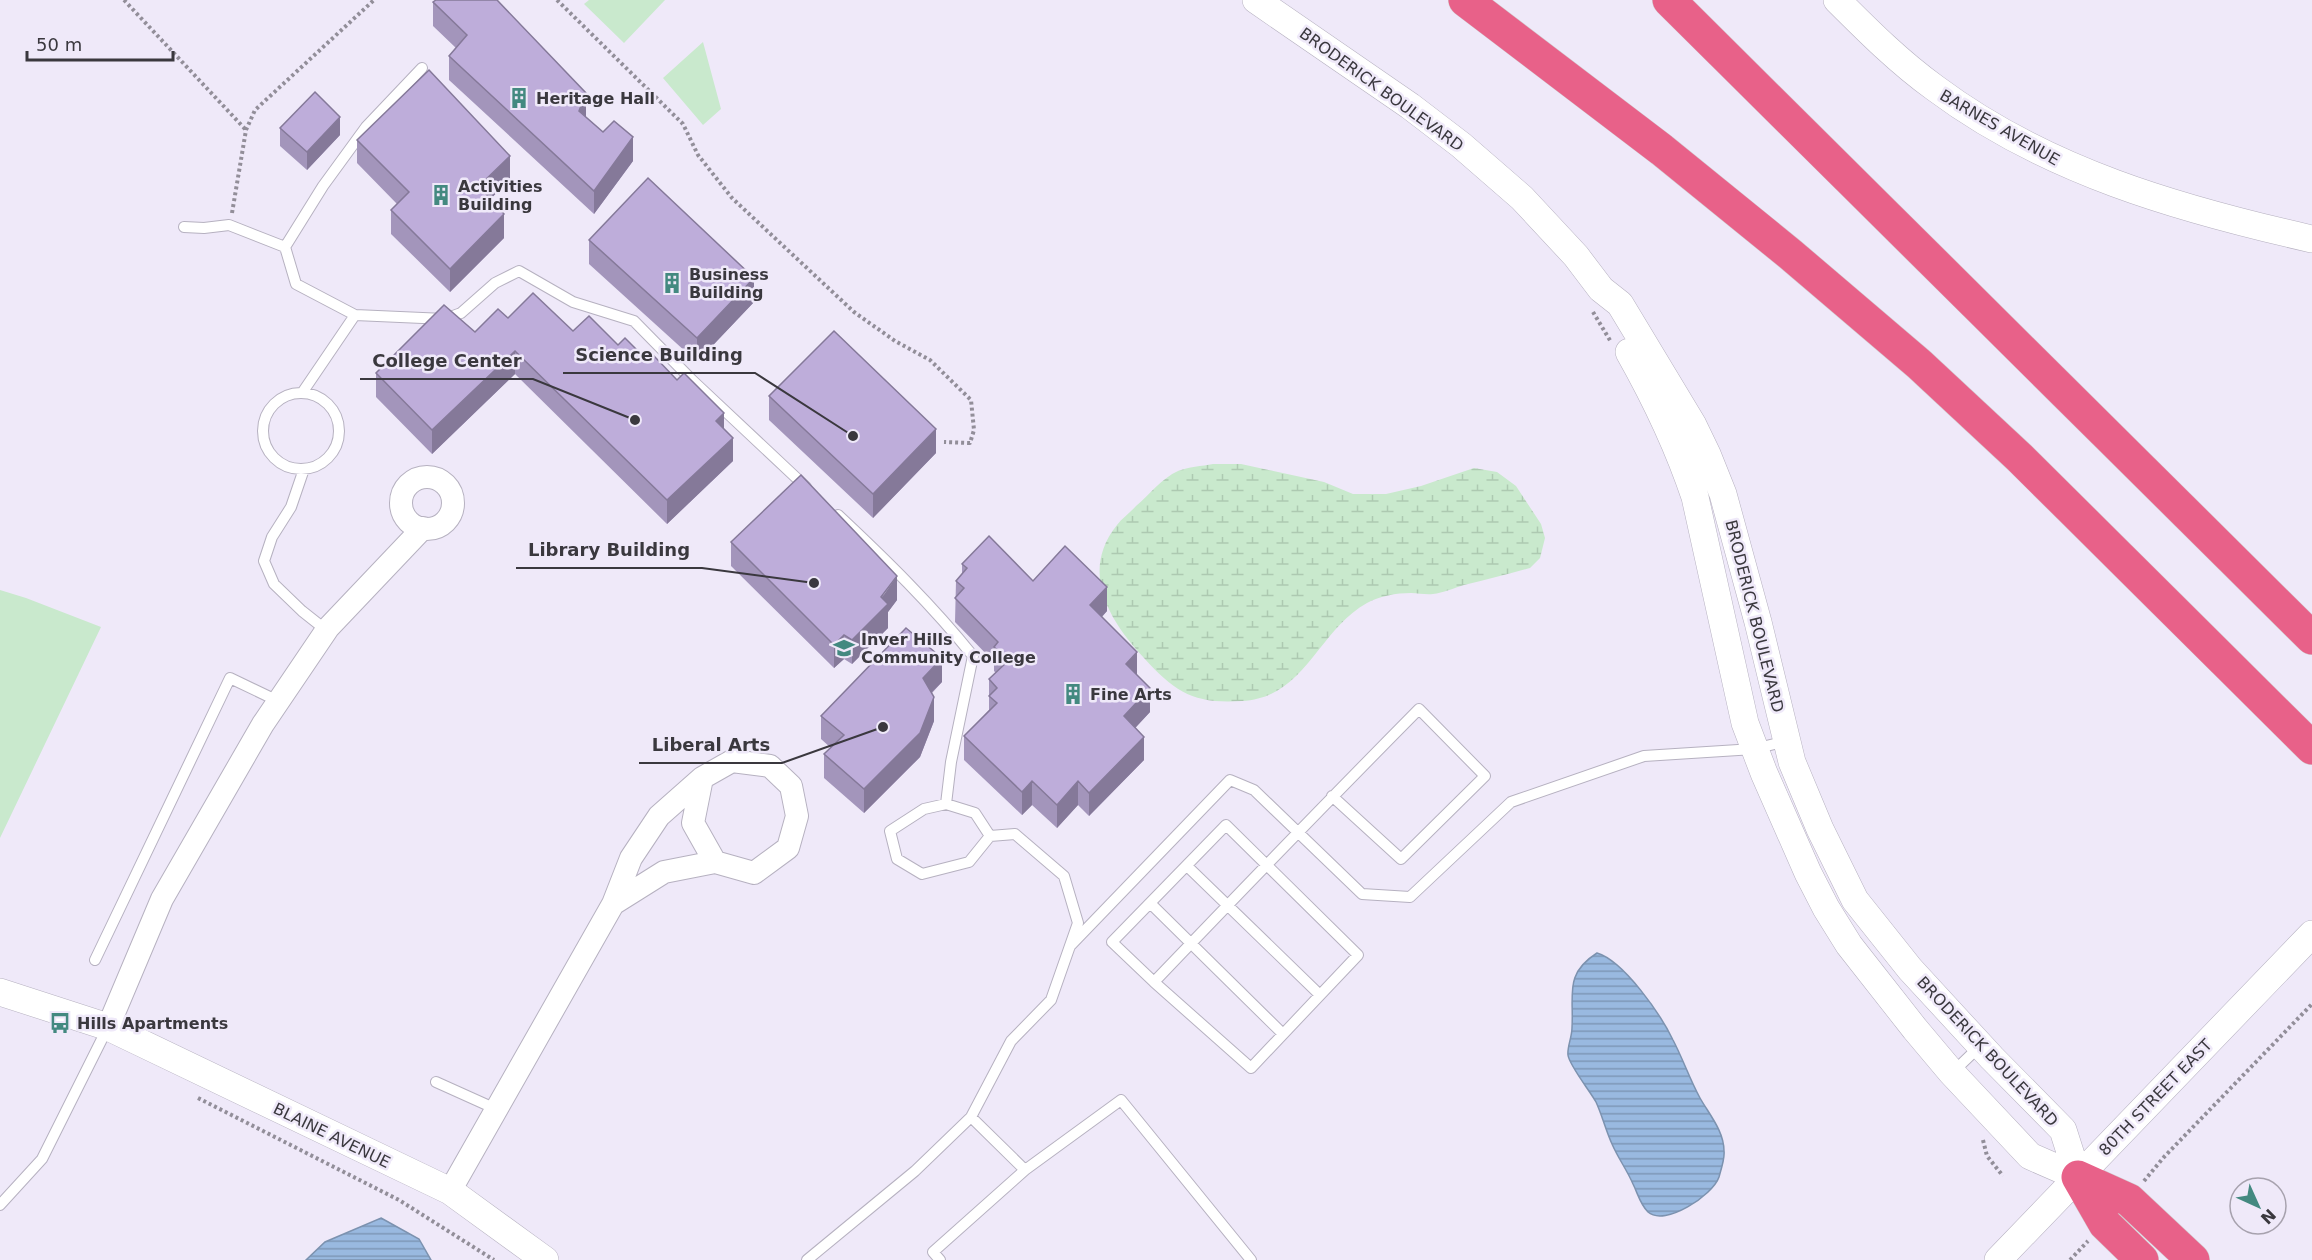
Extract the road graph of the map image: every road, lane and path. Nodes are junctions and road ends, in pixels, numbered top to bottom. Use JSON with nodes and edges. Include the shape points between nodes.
{"nodes":[{"id":1,"x":124,"y":0,"type":"edge"},
{"id":2,"x":374,"y":0,"type":"edge"},
{"id":3,"x":557,"y":0,"type":"edge"},
{"id":4,"x":1256,"y":0,"type":"edge"},
{"id":5,"x":1465,"y":0,"type":"edge"},
{"id":6,"x":1669,"y":0,"type":"edge"},
{"id":7,"x":1837,"y":0,"type":"edge"},
{"id":8,"x":422,"y":68,"type":"dead end"},
{"id":9,"x":246,"y":130,"type":"junction"},
{"id":10,"x":229,"y":225,"type":"junction"},
{"id":11,"x":184,"y":227,"type":"dead end"},
{"id":12,"x":2260,"y":227,"type":"junction"},
{"id":13,"x":2312,"y":239,"type":"edge"},
{"id":14,"x":285,"y":247,"type":"junction"},
{"id":15,"x":2312,"y":259,"type":"edge"},
{"id":16,"x":1594,"y":296,"type":"junction"},
{"id":17,"x":355,"y":315,"type":"junction"},
{"id":18,"x":1612,"y":343,"type":"dead end"},
{"id":19,"x":302,"y":393,"type":"junction"},
{"id":20,"x":944,"y":442,"type":"dead end"},
{"id":21,"x":304,"y":469,"type":"junction"},
{"id":22,"x":816,"y":495,"type":"edge"},
{"id":23,"x":833,"y":511,"type":"edge"},
{"id":24,"x":423,"y":528,"type":"dead end"},
{"id":25,"x":326,"y":630,"type":"junction"},
{"id":26,"x":2312,"y":638,"type":"edge"},
{"id":27,"x":278,"y":701,"type":"junction"},
{"id":28,"x":1787,"y":741,"type":"junction"},
{"id":29,"x":2310,"y":746,"type":"edge"},
{"id":30,"x":1754,"y":749,"type":"junction"},
{"id":31,"x":702,"y":778,"type":"junction"},
{"id":32,"x":1332,"y":796,"type":"junction"},
{"id":33,"x":946,"y":804,"type":"junction"},
{"id":34,"x":1297,"y":831,"type":"junction"},
{"id":35,"x":990,"y":836,"type":"junction"},
{"id":36,"x":715,"y":862,"type":"junction"},
{"id":37,"x":1266,"y":865,"type":"junction"},
{"id":38,"x":1186,"y":866,"type":"junction"},
{"id":39,"x":1150,"y":903,"type":"junction"},
{"id":40,"x":613,"y":904,"type":"junction"},
{"id":41,"x":1227,"y":905,"type":"junction"},
{"id":42,"x":2312,"y":934,"type":"edge"},
{"id":43,"x":1191,"y":944,"type":"junction"},
{"id":44,"x":1070,"y":946,"type":"junction"},
{"id":45,"x":95,"y":960,"type":"dead end"},
{"id":46,"x":1154,"y":982,"type":"junction"},
{"id":47,"x":0,"y":992,"type":"edge"},
{"id":48,"x":1320,"y":995,"type":"junction"},
{"id":49,"x":2312,"y":1004,"type":"edge"},
{"id":50,"x":108,"y":1027,"type":"junction"},
{"id":51,"x":1283,"y":1034,"type":"junction"},
{"id":52,"x":1980,"y":1045,"type":"junction"},
{"id":53,"x":1952,"y":1073,"type":"junction"},
{"id":54,"x":436,"y":1083,"type":"dead end"},
{"id":55,"x":195,"y":1096,"type":"dead end"},
{"id":56,"x":496,"y":1108,"type":"junction"},
{"id":57,"x":971,"y":1117,"type":"junction"},
{"id":58,"x":1980,"y":1132,"type":"dead end"},
{"id":59,"x":1025,"y":1170,"type":"junction"},
{"id":60,"x":2003,"y":1176,"type":"dead end"},
{"id":61,"x":2078,"y":1177,"type":"junction"},
{"id":62,"x":450,"y":1191,"type":"junction"},
{"id":63,"x":2129,"y":1200,"type":"junction"},
{"id":64,"x":0,"y":1205,"type":"edge"},
{"id":65,"x":2105,"y":1224,"type":"junction"},
{"id":66,"x":494,"y":1260,"type":"edge"},
{"id":67,"x":545,"y":1260,"type":"edge"},
{"id":68,"x":807,"y":1260,"type":"edge"},
{"id":69,"x":940,"y":1260,"type":"edge"},
{"id":70,"x":1251,"y":1260,"type":"edge"},
{"id":71,"x":1998,"y":1260,"type":"edge"},
{"id":72,"x":2070,"y":1260,"type":"edge"},
{"id":73,"x":2142,"y":1260,"type":"edge"},
{"id":74,"x":2193,"y":1260,"type":"edge"}],
"edges":[{"from":1,"to":9,"type":"path"},
{"from":2,"to":9,"type":"path","via":[[255,110]]},
{"from":3,"to":20,"type":"path","via":[[683,124],[698,155],[732,198],[854,312],[930,360],[971,400],[974,430],[970,443]]},
{"from":4,"to":16,"type":"street","name":"BRODERICK BOULEVARD","via":[[1410,105],[1461,145],[1530,206],[1568,247]]},
{"from":5,"to":29,"type":"highway","via":[[1662,150],[1919,364],[2036,474]]},
{"from":6,"to":26,"type":"highway"},
{"from":7,"to":12,"type":"street","name":"BARNES AVENUE","via":[[1936,90],[2032,148],[2146,195]]},
{"from":8,"to":14,"type":"lane","via":[[366,126]]},
{"from":9,"to":10,"type":"path"},
{"from":10,"to":11,"type":"lane"},
{"from":10,"to":14,"type":"lane"},
{"from":12,"to":13,"type":"street"},
{"from":12,"to":15,"type":"street"},
{"from":14,"to":17,"type":"lane","via":[[296,284]]},
{"from":16,"to":18,"type":"path"},
{"from":16,"to":28,"type":"street","name":"BRODERICK BOULEVARD","via":[[1620,304],[1707,454],[1723,494]]},
{"from":16,"to":30,"type":"street","name":"BRODERICK BOULEVARD","via":[[1604,306],[1667,426],[1695,496]]},
{"from":17,"to":19,"type":"lane"},
{"from":17,"to":22,"type":"lane","via":[[445,319],[461,313],[495,283],[519,271],[573,302],[634,321]]},
{"from":19,"to":21,"type":"lane","via":[[325,401],[333,410],[340,434],[330,457],[320,465]]},
{"from":19,"to":21,"type":"lane","via":[[289,395],[269,410],[263,435],[273,458],[296,470]]},
{"from":21,"to":25,"type":"lane","via":[[291,507],[272,537],[264,561],[274,584]]},
{"from":23,"to":33,"type":"lane","via":[[892,566],[973,656]]},
{"from":24,"to":25,"type":"street"},
{"from":25,"to":27,"type":"street"},
{"from":27,"to":45,"type":"lane","via":[[230,678]]},
{"from":27,"to":50,"type":"street","via":[[162,899]]},
{"from":28,"to":30,"type":"lane"},
{"from":28,"to":52,"type":"street","name":"BRODERICK BOULEVARD","via":[[1820,830],[1855,900],[1910,969]]},
{"from":30,"to":34,"type":"lane","via":[[1644,756],[1511,801],[1410,897],[1362,894]]},
{"from":30,"to":53,"type":"street","name":"BRODERICK BOULEVARD","via":[[1826,908],[1880,986]]},
{"from":31,"to":36,"type":"street","via":[[693,823]]},
{"from":31,"to":36,"type":"street","via":[[732,762],[770,766],[791,786],[798,816],[788,848],[754,873]]},
{"from":31,"to":40,"type":"street","via":[[659,816],[631,858]]},
{"from":32,"to":32,"type":"lane","via":[[1419,710],[1485,776],[1401,859]]},
{"from":32,"to":34,"type":"lane"},
{"from":33,"to":35,"type":"lane","via":[[975,813]]},
{"from":33,"to":35,"type":"lane","via":[[924,809],[890,831],[897,859],[922,874],[969,862]]},
{"from":34,"to":37,"type":"lane"},
{"from":34,"to":44,"type":"lane","via":[[1254,790],[1230,780]]},
{"from":35,"to":44,"type":"lane","via":[[1015,834],[1064,876],[1078,923]]},
{"from":36,"to":40,"type":"street","via":[[664,872]]},
{"from":37,"to":38,"type":"lane","via":[[1226,825]]},
{"from":37,"to":41,"type":"lane"},
{"from":37,"to":48,"type":"lane","via":[[1358,955]]},
{"from":38,"to":39,"type":"lane"},
{"from":38,"to":41,"type":"lane"},
{"from":39,"to":43,"type":"lane"},
{"from":39,"to":46,"type":"lane","via":[[1112,942]]},
{"from":40,"to":56,"type":"street"},
{"from":41,"to":43,"type":"lane"},
{"from":41,"to":48,"type":"lane"},
{"from":42,"to":61,"type":"street","name":"80TH STREET EAST"},
{"from":43,"to":46,"type":"lane"},
{"from":43,"to":51,"type":"lane"},
{"from":44,"to":57,"type":"lane","via":[[1051,1000],[1011,1041]]},
{"from":46,"to":51,"type":"lane","via":[[1251,1068]]},
{"from":47,"to":50,"type":"street","name":"BLAINE AVENUE"},
{"from":48,"to":51,"type":"lane"},
{"from":49,"to":63,"type":"path","via":[[2164,1157]]},
{"from":50,"to":62,"type":"street","name":"BLAINE AVENUE"},
{"from":50,"to":64,"type":"lane","via":[[42,1158]]},
{"from":52,"to":53,"type":"lane"},
{"from":52,"to":61,"type":"street","name":"BRODERICK BOULEVARD","via":[[2063,1130]]},
{"from":53,"to":61,"type":"street","name":"BRODERICK BOULEVARD","via":[[2030,1156]]},
{"from":54,"to":56,"type":"lane"},
{"from":55,"to":66,"type":"path","via":[[399,1200]]},
{"from":56,"to":62,"type":"street"},
{"from":57,"to":59,"type":"lane"},
{"from":57,"to":68,"type":"lane","via":[[915,1172]]},
{"from":58,"to":60,"type":"path","via":[[1987,1156]]},
{"from":59,"to":69,"type":"lane","via":[[933,1252]]},
{"from":59,"to":70,"type":"lane","via":[[1121,1100]]},
{"from":61,"to":63,"type":"highway"},
{"from":61,"to":65,"type":"highway"},
{"from":61,"to":71,"type":"street","name":"80TH STREET EAST"},
{"from":62,"to":67,"type":"street","name":"BLAINE AVENUE"},
{"from":63,"to":74,"type":"highway"},
{"from":65,"to":72,"type":"path"},
{"from":65,"to":73,"type":"highway"}]}
